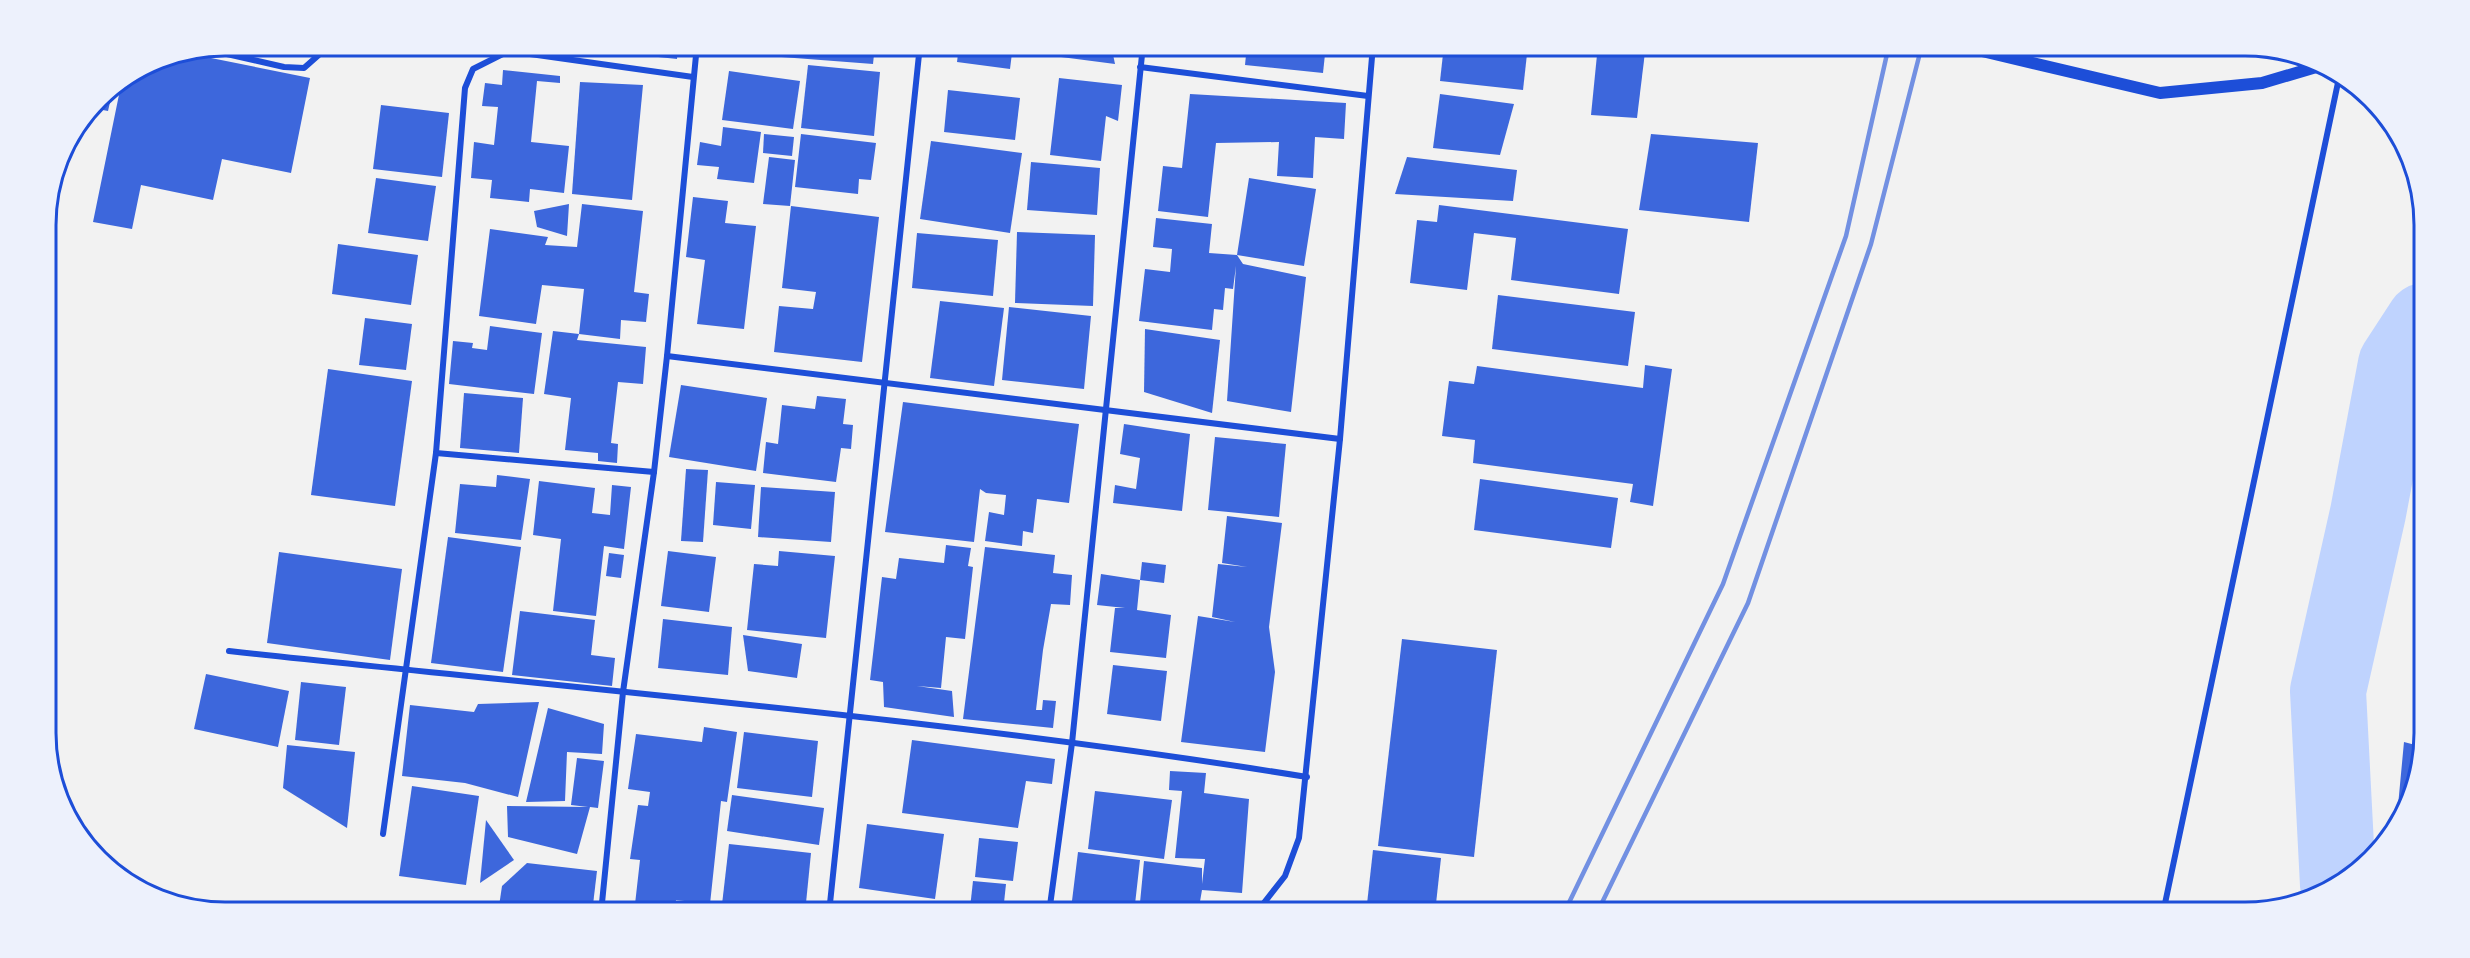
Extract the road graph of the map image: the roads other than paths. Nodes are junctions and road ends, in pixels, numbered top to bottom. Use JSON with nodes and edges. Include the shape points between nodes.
{"nodes":[{"id":1,"x":236,"y":56,"type":"edge"},
{"id":2,"x":318,"y":56,"type":"edge"},
{"id":3,"x":499,"y":56,"type":"edge"},
{"id":4,"x":544,"y":56,"type":"edge"},
{"id":5,"x":696,"y":56,"type":"edge"},
{"id":6,"x":919,"y":56,"type":"edge"},
{"id":7,"x":1142,"y":56,"type":"edge"},
{"id":8,"x":1372,"y":56,"type":"edge"},
{"id":9,"x":2003,"y":56,"type":"edge"},
{"id":10,"x":1140,"y":67,"type":"junction"},
{"id":11,"x":2309,"y":68,"type":"edge"},
{"id":12,"x":693,"y":77,"type":"junction"},
{"id":13,"x":2338,"y":83,"type":"edge"},
{"id":14,"x":1368,"y":96,"type":"junction"},
{"id":15,"x":667,"y":356,"type":"junction"},
{"id":16,"x":883,"y":384,"type":"junction"},
{"id":17,"x":1105,"y":410,"type":"junction"},
{"id":18,"x":1341,"y":439,"type":"junction"},
{"id":19,"x":436,"y":453,"type":"junction"},
{"id":20,"x":654,"y":472,"type":"junction"},
{"id":21,"x":229,"y":651,"type":"dead end"},
{"id":22,"x":406,"y":670,"type":"junction"},
{"id":23,"x":623,"y":692,"type":"junction"},
{"id":24,"x":849,"y":717,"type":"junction"},
{"id":25,"x":1072,"y":743,"type":"junction"},
{"id":26,"x":1307,"y":777,"type":"junction"},
{"id":27,"x":383,"y":834,"type":"dead end"},
{"id":28,"x":602,"y":902,"type":"edge"},
{"id":29,"x":830,"y":902,"type":"edge"},
{"id":30,"x":1050,"y":902,"type":"edge"},
{"id":31,"x":1265,"y":902,"type":"edge"},
{"id":32,"x":2165,"y":902,"type":"edge"}],
"edges":[{"from":1,"to":2,"type":"street","via":[[304,68]]},
{"from":3,"to":19,"type":"street","via":[[473,69],[465,88]]},
{"from":4,"to":12,"type":"street"},
{"from":5,"to":12,"type":"street"},
{"from":6,"to":16,"type":"street"},
{"from":7,"to":10,"type":"street"},
{"from":8,"to":14,"type":"street"},
{"from":9,"to":11,"type":"main road","via":[[2160,93],[2262,83]]},
{"from":10,"to":14,"type":"street"},
{"from":10,"to":17,"type":"street"},
{"from":12,"to":15,"type":"street"},
{"from":13,"to":32,"type":"street"},
{"from":14,"to":18,"type":"street"},
{"from":15,"to":16,"type":"street"},
{"from":15,"to":20,"type":"street"},
{"from":16,"to":17,"type":"street"},
{"from":16,"to":24,"type":"street"},
{"from":17,"to":18,"type":"street"},
{"from":17,"to":25,"type":"street"},
{"from":18,"to":26,"type":"street"},
{"from":19,"to":20,"type":"street"},
{"from":19,"to":22,"type":"street"},
{"from":20,"to":23,"type":"street"},
{"from":21,"to":22,"type":"street"},
{"from":22,"to":23,"type":"street"},
{"from":22,"to":27,"type":"street"},
{"from":23,"to":24,"type":"street"},
{"from":23,"to":28,"type":"street"},
{"from":24,"to":25,"type":"street"},
{"from":24,"to":29,"type":"street"},
{"from":25,"to":26,"type":"street"},
{"from":25,"to":30,"type":"street"},
{"from":26,"to":31,"type":"street","via":[[1293,859]]}]}
